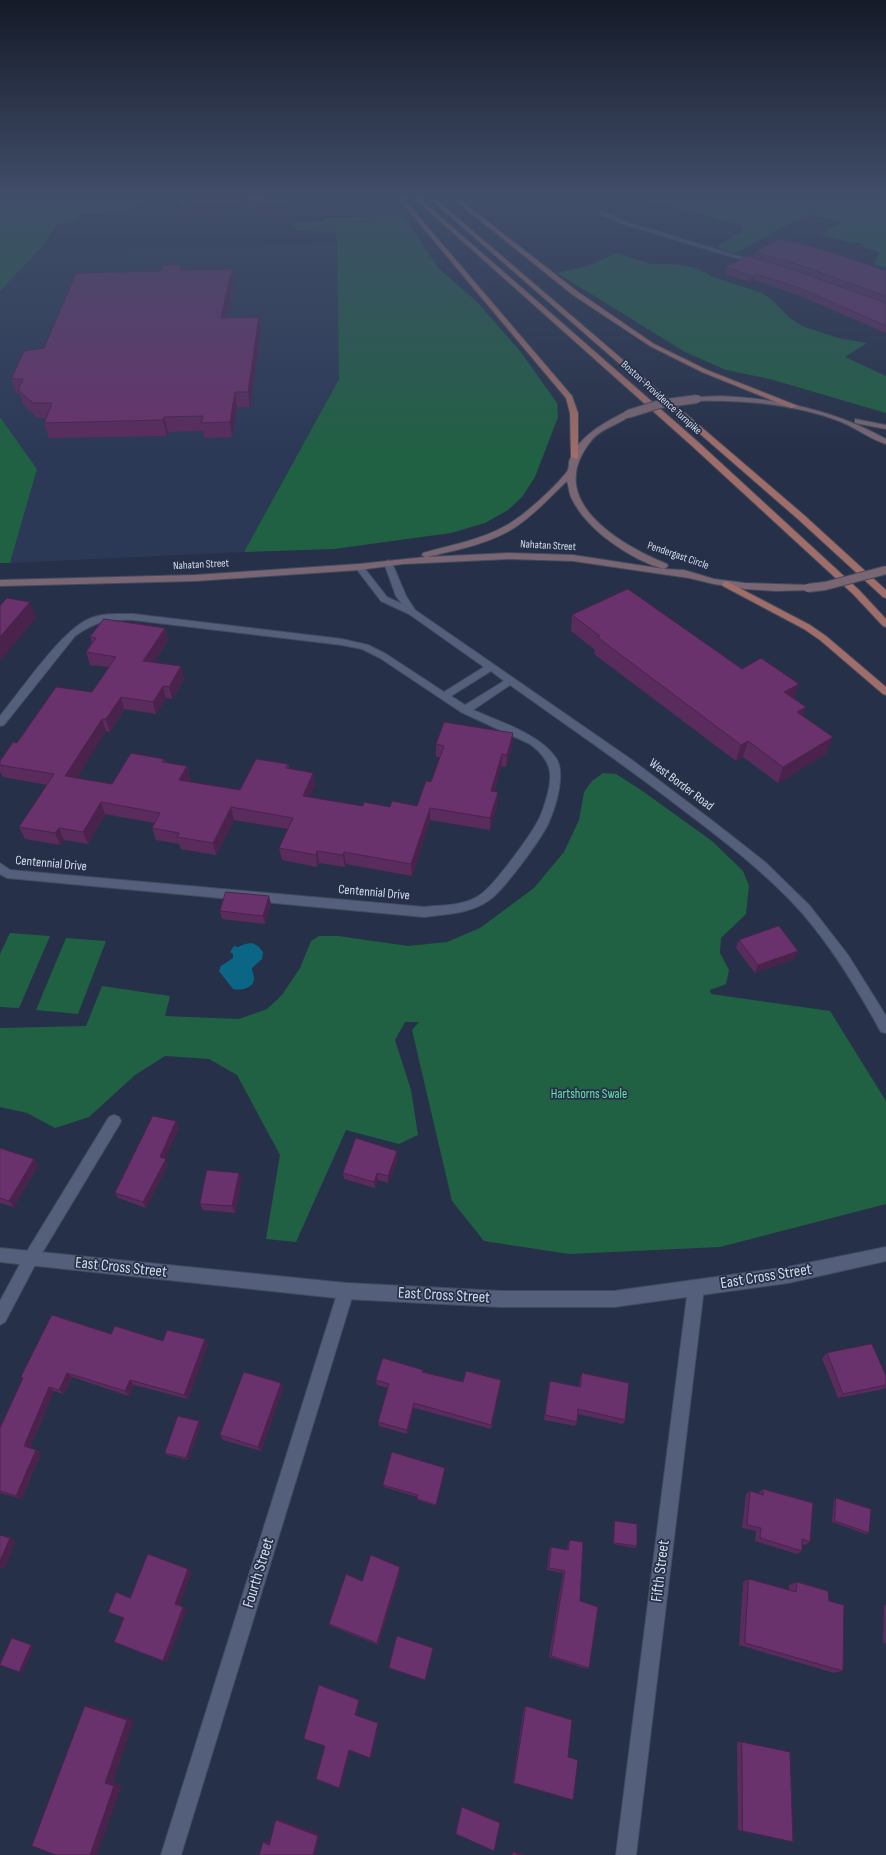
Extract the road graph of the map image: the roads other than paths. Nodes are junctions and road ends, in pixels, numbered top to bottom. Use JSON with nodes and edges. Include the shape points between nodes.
{"nodes":[{"id":1,"x":472,"y":284,"type":"edge"},
{"id":2,"x":513,"y":284,"type":"edge"},
{"id":3,"x":530,"y":284,"type":"edge"},
{"id":4,"x":564,"y":284,"type":"edge"},
{"id":5,"x":794,"y":406,"type":"junction"},
{"id":6,"x":824,"y":414,"type":"junction"},
{"id":7,"x":886,"y":428,"type":"edge"},
{"id":8,"x":886,"y":442,"type":"edge"},
{"id":9,"x":575,"y":458,"type":"junction"},
{"id":10,"x":571,"y":474,"type":"junction"},
{"id":11,"x":403,"y":561,"type":"junction"},
{"id":12,"x":388,"y":563,"type":"junction"},
{"id":13,"x":359,"y":567,"type":"junction"},
{"id":14,"x":886,"y":570,"type":"edge"},
{"id":15,"x":690,"y":575,"type":"junction"},
{"id":16,"x":0,"y":583,"type":"edge"},
{"id":17,"x":726,"y":584,"type":"junction"},
{"id":18,"x":886,"y":595,"type":"edge"},
{"id":19,"x":412,"y":612,"type":"junction"},
{"id":20,"x":886,"y":624,"type":"edge"},
{"id":21,"x":491,"y":667,"type":"junction"},
{"id":22,"x":510,"y":681,"type":"junction"},
{"id":23,"x":886,"y":692,"type":"edge"},
{"id":24,"x":443,"y":697,"type":"junction"},
{"id":25,"x":465,"y":710,"type":"junction"},
{"id":26,"x":0,"y":723,"type":"edge"},
{"id":27,"x":0,"y":867,"type":"edge"},
{"id":28,"x":886,"y":1028,"type":"edge"},
{"id":29,"x":114,"y":1121,"type":"dead end"},
{"id":30,"x":886,"y":1254,"type":"edge"},
{"id":31,"x":0,"y":1255,"type":"edge"},
{"id":32,"x":31,"y":1258,"type":"junction"},
{"id":33,"x":696,"y":1288,"type":"junction"},
{"id":34,"x":346,"y":1291,"type":"junction"},
{"id":35,"x":0,"y":1317,"type":"edge"},
{"id":36,"x":171,"y":1855,"type":"edge"},
{"id":37,"x":626,"y":1855,"type":"edge"}],
"edges":[{"from":1,"to":9,"type":"main road","via":[[569,398],[574,414]]},
{"from":2,"to":20,"type":"main road","name":"Boston-Providence Turnpike","via":[[694,443],[856,592]]},
{"from":3,"to":18,"type":"main road","name":"Boston-Providence Turnpike","via":[[802,518]]},
{"from":4,"to":5,"type":"main road","via":[[652,345],[697,368]]},
{"from":5,"to":6,"type":"main road","name":"Pendergast Circle"},
{"from":5,"to":9,"type":"main road","name":"Pendergast Circle","bridge":true,"via":[[740,399],[660,404],[628,414],[595,432],[582,445]]},
{"from":6,"to":7,"type":"main road"},
{"from":6,"to":8,"type":"main road","name":"Pendergast Circle","via":[[857,426]]},
{"from":9,"to":10,"type":"main road","name":"Pendergast Circle"},
{"from":10,"to":11,"type":"main road","name":"Nahatan Street","via":[[527,515],[510,527],[483,539]]},
{"from":10,"to":15,"type":"main road","name":"Pendergast Circle","via":[[572,490],[581,509],[593,524],[625,548],[652,562]]},
{"from":11,"to":12,"type":"main road","name":"Nahatan Street"},
{"from":11,"to":15,"type":"main road","name":"Nahatan Street","via":[[545,556]]},
{"from":12,"to":13,"type":"main road","name":"Nahatan Street"},
{"from":12,"to":19,"type":"street","via":[[401,596]]},
{"from":13,"to":16,"type":"main road","name":"Nahatan Street","via":[[196,578]]},
{"from":13,"to":19,"type":"street","via":[[384,599]]},
{"from":14,"to":17,"type":"main road","name":"Pendergast Circle","bridge":true,"via":[[826,586],[808,588]]},
{"from":15,"to":17,"type":"main road","name":"Pendergast Circle"},
{"from":17,"to":23,"type":"main road","via":[[807,627]]},
{"from":19,"to":21,"type":"street","name":"West Border Road"},
{"from":21,"to":22,"type":"street","name":"West Border Road"},
{"from":21,"to":24,"type":"street"},
{"from":22,"to":25,"type":"street"},
{"from":22,"to":28,"type":"street","name":"West Border Road","via":[[620,756],[752,858],[792,895],[832,942]]},
{"from":24,"to":25,"type":"street","name":"Centennial Drive"},
{"from":24,"to":26,"type":"street","name":"Centennial Drive","via":[[383,656],[365,647],[342,642],[106,616],[86,623],[72,634]]},
{"from":25,"to":27,"type":"street","name":"Centennial Drive","via":[[499,724],[544,749],[552,760],[556,779],[544,821],[511,869],[485,898],[462,908],[424,912],[7,874]]},
{"from":29,"to":32,"type":"street"},
{"from":30,"to":33,"type":"street","name":"East Cross Street","via":[[788,1275]]},
{"from":31,"to":32,"type":"street","name":"East Cross Street"},
{"from":32,"to":34,"type":"street","name":"East Cross Street"},
{"from":32,"to":35,"type":"street"},
{"from":33,"to":34,"type":"street","name":"East Cross Street","via":[[614,1299],[501,1300]]},
{"from":33,"to":37,"type":"street","name":"Fifth Street"},
{"from":34,"to":36,"type":"street","name":"Fourth Street"}]}
